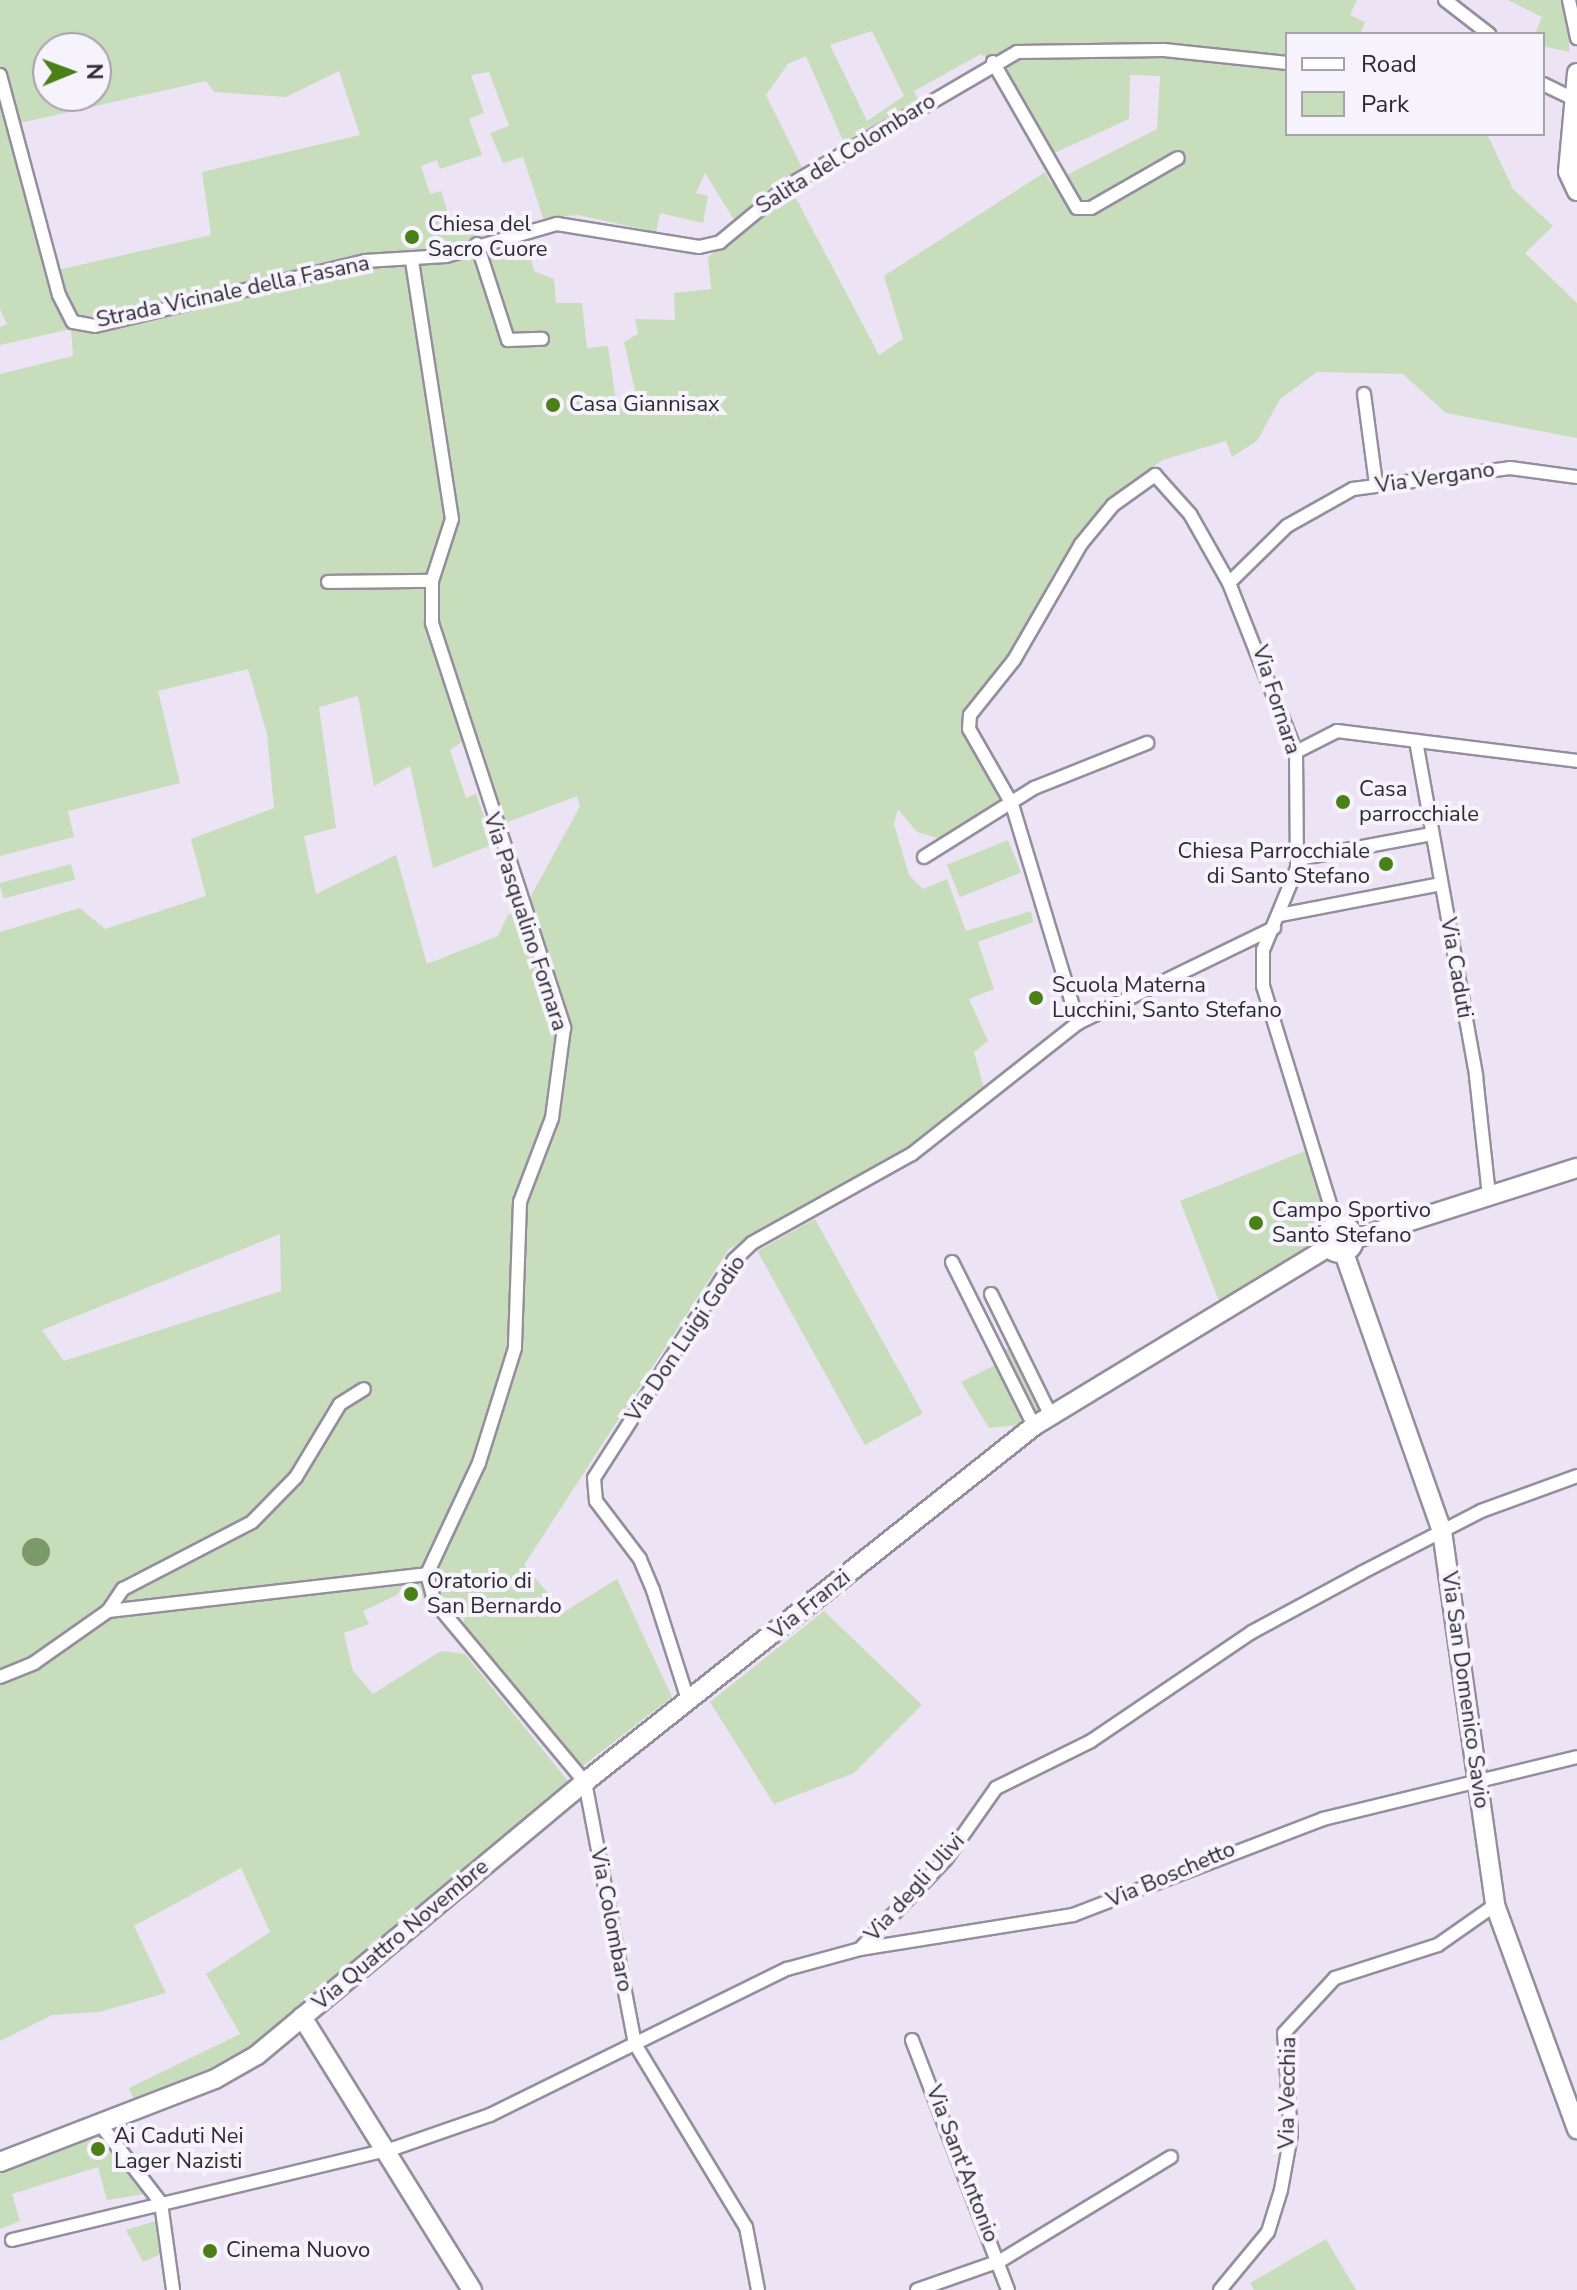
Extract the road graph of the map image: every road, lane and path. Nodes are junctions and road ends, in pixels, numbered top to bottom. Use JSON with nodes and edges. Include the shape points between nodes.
{"nodes":[{"id":1,"x":1445,"y":0,"type":"edge"},
{"id":2,"x":1569,"y":0,"type":"edge"},
{"id":3,"x":1486,"y":32,"type":"edge"},
{"id":4,"x":1577,"y":38,"type":"edge"},
{"id":5,"x":993,"y":62,"type":"junction"},
{"id":6,"x":1285,"y":63,"type":"edge"},
{"id":7,"x":1577,"y":73,"type":"edge"},
{"id":8,"x":0,"y":75,"type":"edge"},
{"id":9,"x":1545,"y":85,"type":"edge"},
{"id":10,"x":1574,"y":99,"type":"junction"},
{"id":11,"x":1178,"y":158,"type":"dead end"},
{"id":12,"x":1577,"y":191,"type":"edge"},
{"id":13,"x":477,"y":244,"type":"junction"},
{"id":14,"x":412,"y":261,"type":"junction"},
{"id":15,"x":542,"y":339,"type":"dead end"},
{"id":16,"x":1364,"y":394,"type":"dead end"},
{"id":17,"x":1577,"y":477,"type":"edge"},
{"id":18,"x":1376,"y":484,"type":"junction"},
{"id":19,"x":432,"y":581,"type":"junction"},
{"id":20,"x":328,"y":582,"type":"dead end"},
{"id":21,"x":1229,"y":583,"type":"junction"},
{"id":22,"x":1416,"y":741,"type":"junction"},
{"id":23,"x":1147,"y":743,"type":"dead end"},
{"id":24,"x":1296,"y":752,"type":"junction"},
{"id":25,"x":1577,"y":761,"type":"edge"},
{"id":26,"x":1012,"y":804,"type":"junction"},
{"id":27,"x":1432,"y":834,"type":"junction"},
{"id":28,"x":924,"y":857,"type":"dead end"},
{"id":29,"x":1298,"y":859,"type":"junction"},
{"id":30,"x":1441,"y":884,"type":"junction"},
{"id":31,"x":1280,"y":915,"type":"junction"},
{"id":32,"x":1274,"y":928,"type":"junction"},
{"id":33,"x":1078,"y":1023,"type":"junction"},
{"id":34,"x":1577,"y":1168,"type":"edge"},
{"id":35,"x":1489,"y":1196,"type":"junction"},
{"id":36,"x":1337,"y":1226,"type":"joint"},
{"id":37,"x":1342,"y":1246,"type":"junction"},
{"id":38,"x":952,"y":1262,"type":"dead end"},
{"id":39,"x":991,"y":1294,"type":"dead end"},
{"id":40,"x":364,"y":1389,"type":"dead end"},
{"id":41,"x":1050,"y":1414,"type":"junction"},
{"id":42,"x":1034,"y":1426,"type":"junction"},
{"id":43,"x":1577,"y":1476,"type":"edge"},
{"id":44,"x":1442,"y":1531,"type":"junction"},
{"id":45,"x":427,"y":1574,"type":"junction"},
{"id":46,"x":108,"y":1611,"type":"junction"},
{"id":47,"x":0,"y":1677,"type":"edge"},
{"id":48,"x":689,"y":1703,"type":"junction"},
{"id":49,"x":1577,"y":1757,"type":"edge"},
{"id":50,"x":1478,"y":1780,"type":"junction"},
{"id":51,"x":585,"y":1782,"type":"junction"},
{"id":52,"x":1495,"y":1905,"type":"junction"},
{"id":53,"x":860,"y":1949,"type":"junction"},
{"id":54,"x":302,"y":2017,"type":"junction"},
{"id":55,"x":912,"y":2040,"type":"dead end"},
{"id":56,"x":635,"y":2044,"type":"junction"},
{"id":57,"x":100,"y":2124,"type":"junction"},
{"id":58,"x":1577,"y":2129,"type":"edge"},
{"id":59,"x":388,"y":2150,"type":"junction"},
{"id":60,"x":1171,"y":2157,"type":"dead end"},
{"id":61,"x":0,"y":2162,"type":"edge"},
{"id":62,"x":161,"y":2203,"type":"junction"},
{"id":63,"x":12,"y":2240,"type":"dead end"},
{"id":64,"x":1000,"y":2261,"type":"junction"},
{"id":65,"x":173,"y":2290,"type":"edge"},
{"id":66,"x":472,"y":2290,"type":"edge"},
{"id":67,"x":758,"y":2290,"type":"edge"},
{"id":68,"x":917,"y":2290,"type":"edge"},
{"id":69,"x":1008,"y":2290,"type":"edge"},
{"id":70,"x":1220,"y":2290,"type":"edge"}],
"edges":[{"from":1,"to":3,"type":"street"},
{"from":2,"to":4,"type":"street"},
{"from":5,"to":6,"type":"street","name":"Salita del Colombaro","via":[[1017,52],[1086,47]]},
{"from":5,"to":11,"type":"street","via":[[1077,208],[1091,208]]},
{"from":5,"to":13,"type":"street","name":"Salita del Colombaro","via":[[788,186],[720,242],[699,247],[557,224]]},
{"from":7,"to":10,"type":"main road"},
{"from":8,"to":14,"type":"street","name":"Strada Vicinale della Fasana","via":[[73,322],[95,326],[365,261]]},
{"from":9,"to":10,"type":"street"},
{"from":10,"to":12,"type":"main road","via":[[1568,172]]},
{"from":13,"to":14,"type":"street","name":"Salita del Colombaro"},
{"from":13,"to":15,"type":"street","via":[[508,340]]},
{"from":14,"to":19,"type":"street","name":"Via Pasqualino Fornara","via":[[452,519]]},
{"from":16,"to":18,"type":"street"},
{"from":17,"to":18,"type":"street","name":"Via Vergano","via":[[1510,468]]},
{"from":18,"to":21,"type":"street","name":"Via Vergano","via":[[1287,526]]},
{"from":19,"to":20,"type":"street"},
{"from":19,"to":45,"type":"street","name":"Via Pasqualino Fornara","via":[[430,610],[441,657],[564,1028],[554,1108],[520,1202],[515,1348],[479,1463]]},
{"from":21,"to":24,"type":"street","name":"Via Fornara"},
{"from":21,"to":26,"type":"street","name":"Via Fornara","via":[[1190,514],[1155,475],[1113,505],[1064,565],[1014,660],[970,715],[969,729]]},
{"from":22,"to":24,"type":"street","via":[[1337,731]]},
{"from":22,"to":25,"type":"street"},
{"from":22,"to":27,"type":"street","name":"Via Caduti"},
{"from":23,"to":26,"type":"street","via":[[1032,785]]},
{"from":24,"to":29,"type":"street","name":"Via Fornara"},
{"from":26,"to":28,"type":"street"},
{"from":26,"to":33,"type":"street"},
{"from":27,"to":29,"type":"street"},
{"from":27,"to":30,"type":"street","name":"Via Caduti"},
{"from":29,"to":31,"type":"street","name":"Via Fornara"},
{"from":30,"to":31,"type":"street"},
{"from":30,"to":35,"type":"street","name":"Via Caduti"},
{"from":31,"to":32,"type":"street","name":"Via Fornara"},
{"from":32,"to":33,"type":"street","name":"Via Don Luigi Godio"},
{"from":32,"to":36,"type":"street","name":"Via Fornara","via":[[1263,950],[1263,986]]},
{"from":33,"to":48,"type":"street","name":"Via Don Luigi Godio","via":[[912,1154],[752,1243],[734,1260],[639,1415],[599,1461],[596,1501],[640,1559]]},
{"from":34,"to":35,"type":"main road","name":"Via Franzi"},
{"from":35,"to":37,"type":"main road","name":"Via Franzi"},
{"from":36,"to":37,"type":"main road"},
{"from":37,"to":41,"type":"main road","name":"Via Franzi"},
{"from":37,"to":44,"type":"main road","name":"Via San Domenico Savio"},
{"from":38,"to":42,"type":"street"},
{"from":39,"to":41,"type":"street"},
{"from":40,"to":46,"type":"street","via":[[340,1404],[296,1477],[252,1522],[123,1589]]},
{"from":41,"to":42,"type":"main road","name":"Via Franzi"},
{"from":42,"to":48,"type":"main road","name":"Via Franzi"},
{"from":43,"to":44,"type":"street","name":"Via degli Ulivi"},
{"from":44,"to":50,"type":"main road","name":"Via San Domenico Savio"},
{"from":44,"to":53,"type":"street","name":"Via degli Ulivi","via":[[1252,1632],[1141,1712],[996,1788],[946,1859]]},
{"from":45,"to":46,"type":"street"},
{"from":45,"to":51,"type":"street","name":"Via Colombaro","via":[[434,1601]]},
{"from":46,"to":47,"type":"street","via":[[34,1663]]},
{"from":48,"to":51,"type":"main road","name":"Via Franzi"},
{"from":49,"to":50,"type":"street","name":"Via Boschetto"},
{"from":50,"to":52,"type":"main road","name":"Via San Domenico Savio"},
{"from":50,"to":53,"type":"street","name":"Via Boschetto","via":[[1245,1843],[1073,1915]]},
{"from":51,"to":54,"type":"main road","name":"Via Quattro Novembre"},
{"from":51,"to":56,"type":"street","name":"Via Colombaro"},
{"from":52,"to":58,"type":"main road","name":"Via San Domenico Savio"},
{"from":52,"to":70,"type":"street","name":"Via Vecchia","via":[[1438,1945],[1335,1978],[1284,2033],[1291,2135],[1281,2190],[1268,2232]]},
{"from":53,"to":56,"type":"street","name":"Via degli Ulivi","via":[[787,1969]]},
{"from":54,"to":57,"type":"main road","via":[[215,2079]]},
{"from":54,"to":59,"type":"main road","name":"Via Quattro Novembre"},
{"from":55,"to":64,"type":"street","name":"Via Sant'Antonio"},
{"from":56,"to":59,"type":"street","name":"Via degli Ulivi","via":[[490,2115]]},
{"from":56,"to":67,"type":"street","name":"Via Colombaro","via":[[746,2227]]},
{"from":57,"to":61,"type":"main road"},
{"from":57,"to":62,"type":"street"},
{"from":59,"to":62,"type":"street"},
{"from":59,"to":66,"type":"main road","name":"Via Quattro Novembre"},
{"from":60,"to":64,"type":"street"},
{"from":62,"to":63,"type":"street"},
{"from":62,"to":65,"type":"street"},
{"from":64,"to":68,"type":"street"},
{"from":64,"to":69,"type":"street","name":"Via Sant'Antonio"}]}
